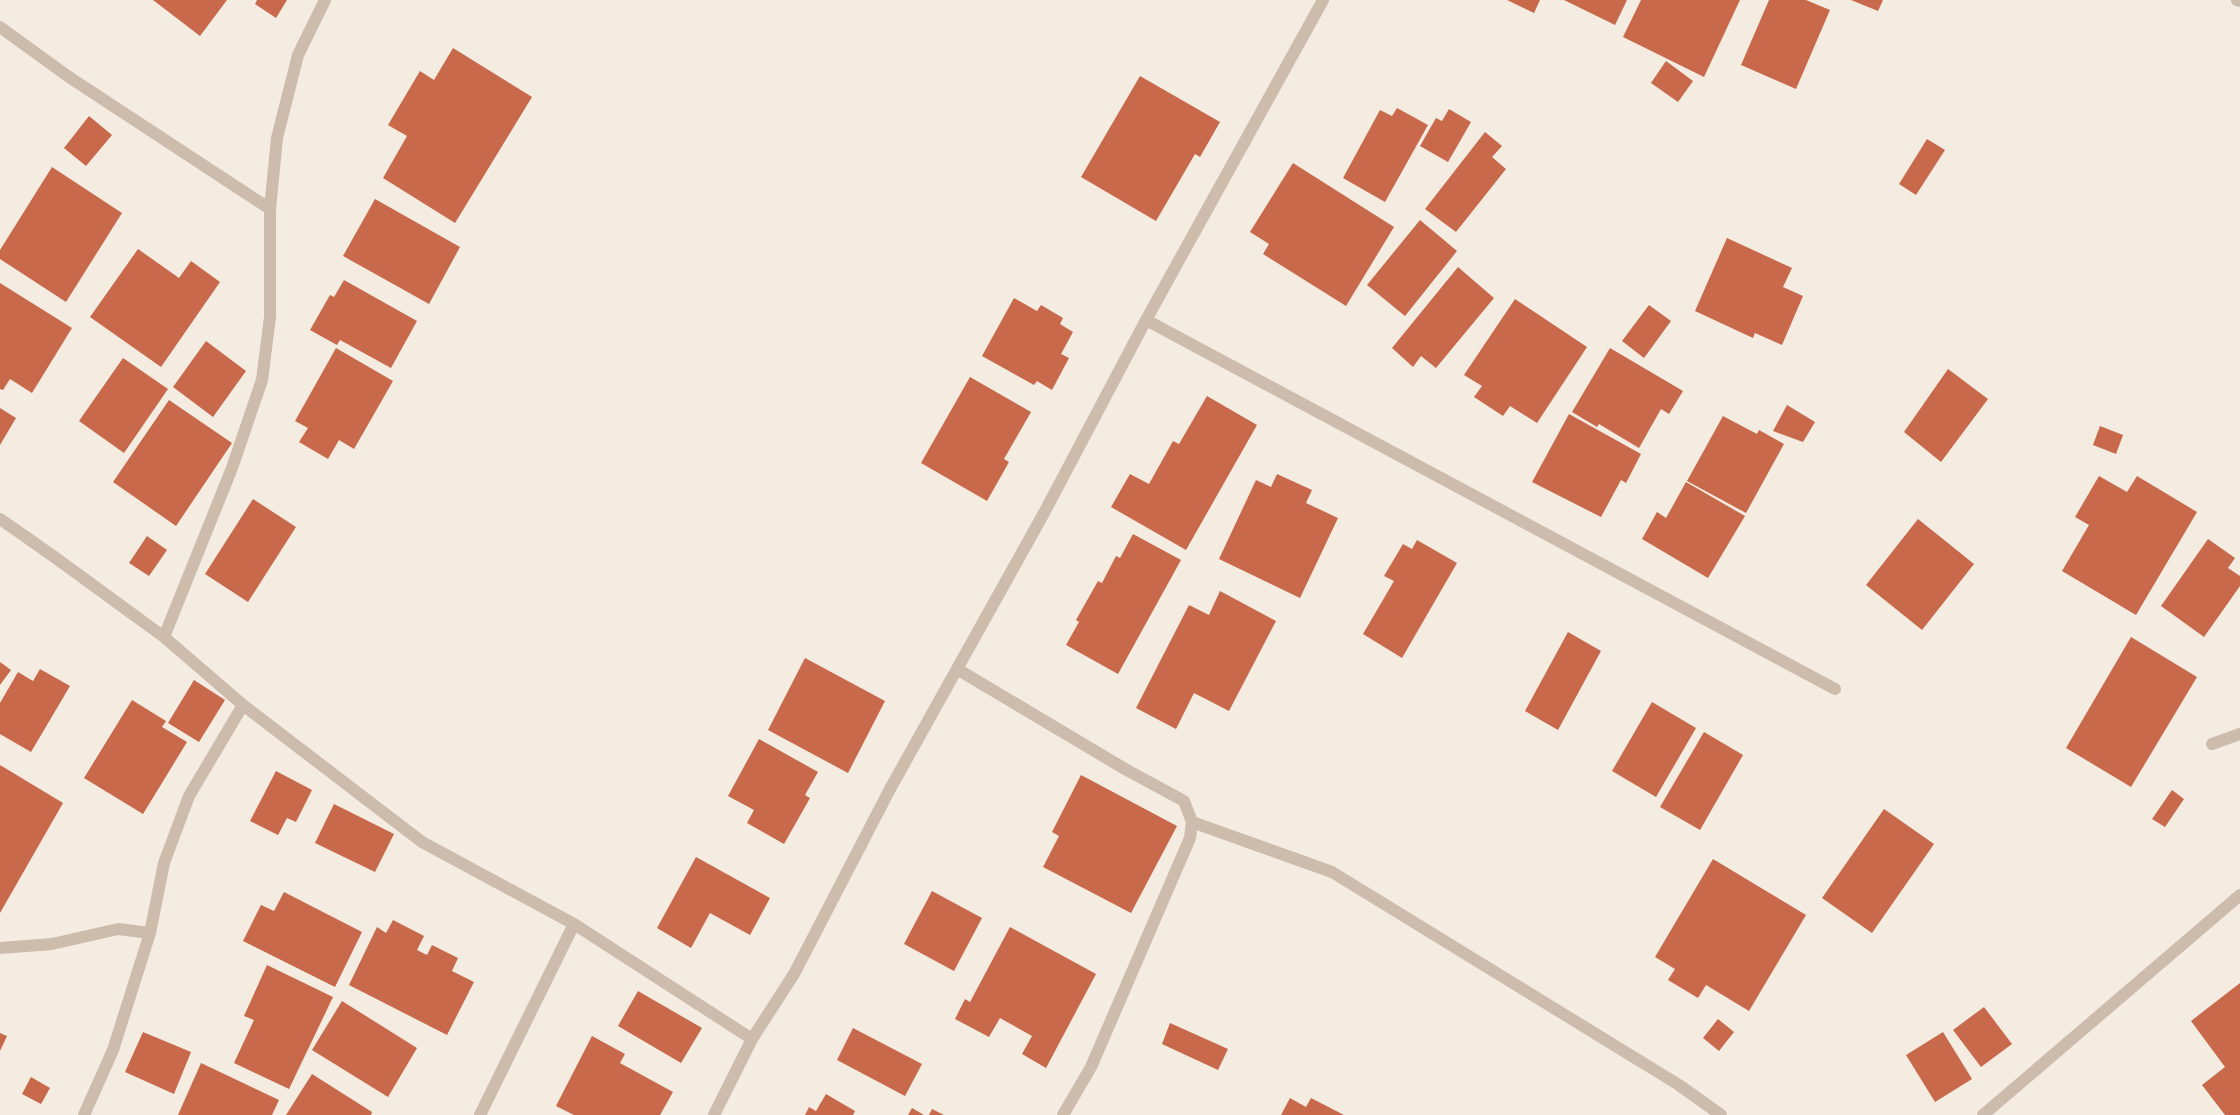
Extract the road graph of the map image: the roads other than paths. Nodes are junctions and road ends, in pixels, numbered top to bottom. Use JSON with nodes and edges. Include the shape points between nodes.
{"nodes":[{"id":1,"x":325,"y":0,"type":"edge"},
{"id":2,"x":1323,"y":0,"type":"edge"},
{"id":3,"x":0,"y":27,"type":"edge"},
{"id":4,"x":270,"y":209,"type":"junction"},
{"id":5,"x":1146,"y":320,"type":"junction"},
{"id":6,"x":0,"y":519,"type":"edge"},
{"id":7,"x":164,"y":637,"type":"junction"},
{"id":8,"x":958,"y":669,"type":"junction"},
{"id":9,"x":1835,"y":689,"type":"dead end"},
{"id":10,"x":243,"y":705,"type":"junction"},
{"id":11,"x":2240,"y":734,"type":"edge"},
{"id":12,"x":2212,"y":744,"type":"dead end"},
{"id":13,"x":1192,"y":822,"type":"junction"},
{"id":14,"x":2240,"y":895,"type":"edge"},
{"id":15,"x":574,"y":924,"type":"junction"},
{"id":16,"x":150,"y":933,"type":"junction"},
{"id":17,"x":0,"y":948,"type":"edge"},
{"id":18,"x":752,"y":1039,"type":"junction"},
{"id":19,"x":84,"y":1115,"type":"edge"},
{"id":20,"x":480,"y":1115,"type":"edge"},
{"id":21,"x":714,"y":1115,"type":"edge"},
{"id":22,"x":1063,"y":1115,"type":"edge"},
{"id":23,"x":1721,"y":1115,"type":"edge"},
{"id":24,"x":1983,"y":1115,"type":"edge"}],
"edges":[{"from":1,"to":4,"type":"street","via":[[298,55],[277,138]]},
{"from":2,"to":5,"type":"street"},
{"from":3,"to":4,"type":"street","via":[[69,77]]},
{"from":4,"to":7,"type":"street","via":[[270,317],[262,380],[232,468]]},
{"from":5,"to":8,"type":"street"},
{"from":5,"to":9,"type":"street"},
{"from":6,"to":7,"type":"street"},
{"from":7,"to":10,"type":"street"},
{"from":8,"to":13,"type":"street","via":[[1125,769],[1184,800]]},
{"from":8,"to":18,"type":"street","via":[[890,789],[794,974]]},
{"from":10,"to":15,"type":"street","via":[[422,842]]},
{"from":10,"to":16,"type":"street","via":[[189,796],[164,864]]},
{"from":11,"to":12,"type":"street"},
{"from":13,"to":22,"type":"street","via":[[1190,838],[1092,1067]]},
{"from":13,"to":23,"type":"street","via":[[1332,872],[1679,1085]]},
{"from":14,"to":24,"type":"street"},
{"from":15,"to":18,"type":"street"},
{"from":15,"to":20,"type":"street"},
{"from":16,"to":17,"type":"street","via":[[118,929],[52,944]]},
{"from":16,"to":19,"type":"street","via":[[113,1050]]},
{"from":18,"to":21,"type":"street"}]}
